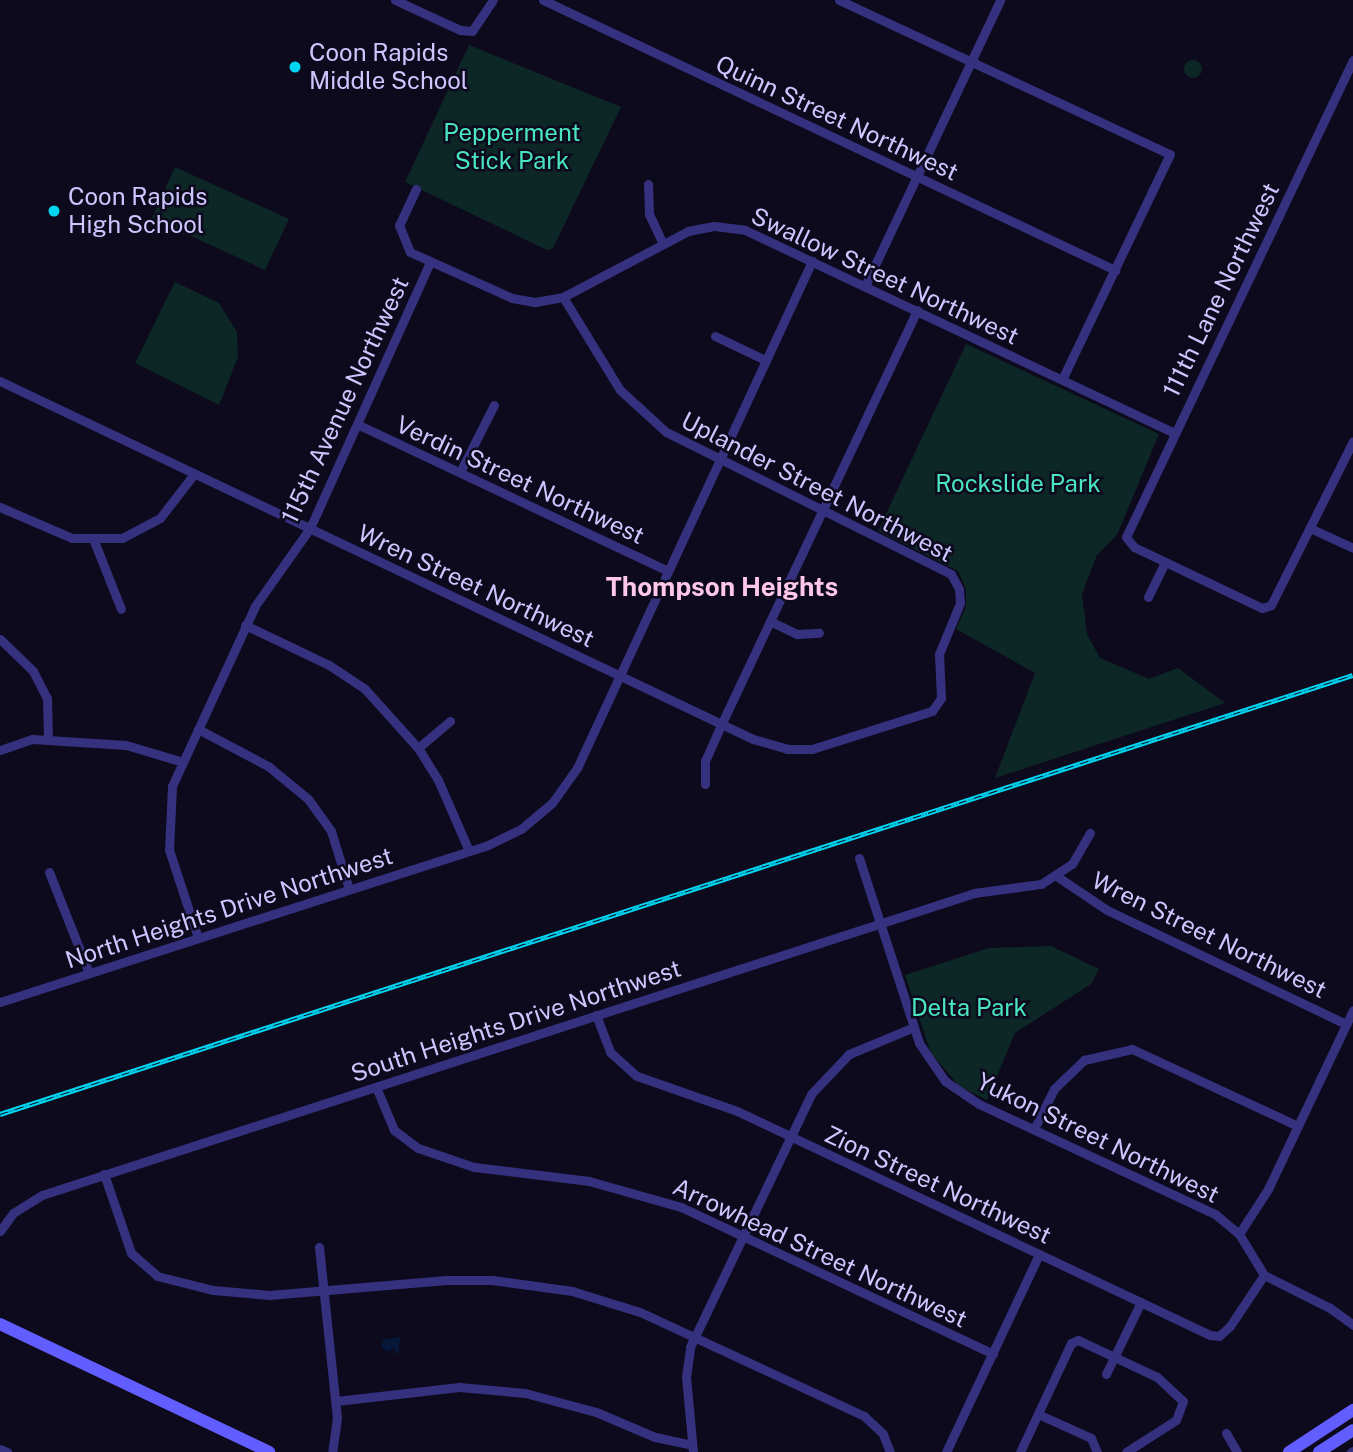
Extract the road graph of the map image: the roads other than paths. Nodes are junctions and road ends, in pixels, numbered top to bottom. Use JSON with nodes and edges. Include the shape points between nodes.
{"nodes":[{"id":1,"x":395,"y":0,"type":"edge"},
{"id":2,"x":494,"y":0,"type":"edge"},
{"id":3,"x":543,"y":0,"type":"edge"},
{"id":4,"x":839,"y":0,"type":"edge"},
{"id":5,"x":1000,"y":0,"type":"edge"},
{"id":6,"x":1353,"y":60,"type":"edge"},
{"id":7,"x":971,"y":62,"type":"junction"},
{"id":8,"x":916,"y":177,"type":"junction"},
{"id":9,"x":648,"y":184,"type":"dead end"},
{"id":10,"x":416,"y":189,"type":"dead end"},
{"id":11,"x":662,"y":242,"type":"junction"},
{"id":12,"x":812,"y":261,"type":"junction"},
{"id":13,"x":430,"y":262,"type":"junction"},
{"id":14,"x":1115,"y":270,"type":"junction"},
{"id":15,"x":865,"y":286,"type":"junction"},
{"id":16,"x":564,"y":297,"type":"junction"},
{"id":17,"x":917,"y":310,"type":"junction"},
{"id":18,"x":715,"y":336,"type":"dead end"},
{"id":19,"x":765,"y":360,"type":"junction"},
{"id":20,"x":1062,"y":379,"type":"junction"},
{"id":21,"x":0,"y":381,"type":"edge"},
{"id":22,"x":494,"y":405,"type":"dead end"},
{"id":23,"x":357,"y":424,"type":"junction"},
{"id":24,"x":1174,"y":432,"type":"junction"},
{"id":25,"x":1353,"y":441,"type":"edge"},
{"id":26,"x":718,"y":462,"type":"junction"},
{"id":27,"x":460,"y":472,"type":"junction"},
{"id":28,"x":194,"y":474,"type":"junction"},
{"id":29,"x":0,"y":507,"type":"edge"},
{"id":30,"x":823,"y":513,"type":"junction"},
{"id":31,"x":310,"y":528,"type":"junction"},
{"id":32,"x":1310,"y":528,"type":"junction"},
{"id":33,"x":94,"y":541,"type":"junction"},
{"id":34,"x":1353,"y":548,"type":"edge"},
{"id":35,"x":1165,"y":562,"type":"junction"},
{"id":36,"x":666,"y":570,"type":"junction"},
{"id":37,"x":1148,"y":597,"type":"dead end"},
{"id":38,"x":121,"y":609,"type":"dead end"},
{"id":39,"x":770,"y":621,"type":"junction"},
{"id":40,"x":246,"y":625,"type":"junction"},
{"id":41,"x":819,"y":633,"type":"dead end"},
{"id":42,"x":0,"y":639,"type":"edge"},
{"id":43,"x":620,"y":676,"type":"junction"},
{"id":44,"x":941,"y":698,"type":"joint"},
{"id":45,"x":450,"y":721,"type":"dead end"},
{"id":46,"x":722,"y":724,"type":"junction"},
{"id":47,"x":198,"y":729,"type":"junction"},
{"id":48,"x":48,"y":740,"type":"junction"},
{"id":49,"x":418,"y":748,"type":"junction"},
{"id":50,"x":0,"y":750,"type":"edge"},
{"id":51,"x":183,"y":762,"type":"junction"},
{"id":52,"x":705,"y":784,"type":"dead end"},
{"id":53,"x":1090,"y":833,"type":"dead end"},
{"id":54,"x":469,"y":851,"type":"junction"},
{"id":55,"x":859,"y":858,"type":"dead end"},
{"id":56,"x":50,"y":872,"type":"dead end"},
{"id":57,"x":1058,"y":877,"type":"junction"},
{"id":58,"x":349,"y":888,"type":"junction"},
{"id":59,"x":881,"y":923,"type":"junction"},
{"id":60,"x":198,"y":938,"type":"junction"},
{"id":61,"x":89,"y":973,"type":"junction"},
{"id":62,"x":0,"y":1002,"type":"edge"},
{"id":63,"x":1353,"y":1010,"type":"edge"},
{"id":64,"x":596,"y":1015,"type":"junction"},
{"id":65,"x":1346,"y":1024,"type":"junction"},
{"id":66,"x":914,"y":1027,"type":"junction"},
{"id":67,"x":376,"y":1087,"type":"junction"},
{"id":68,"x":1298,"y":1126,"type":"junction"},
{"id":69,"x":1034,"y":1129,"type":"junction"},
{"id":70,"x":791,"y":1136,"type":"junction"},
{"id":71,"x":104,"y":1174,"type":"junction"},
{"id":72,"x":0,"y":1231,"type":"edge"},
{"id":73,"x":1239,"y":1234,"type":"junction"},
{"id":74,"x":743,"y":1236,"type":"junction"},
{"id":75,"x":319,"y":1247,"type":"dead end"},
{"id":76,"x":1040,"y":1254,"type":"junction"},
{"id":77,"x":1264,"y":1275,"type":"junction"},
{"id":78,"x":324,"y":1291,"type":"junction"},
{"id":79,"x":1141,"y":1302,"type":"junction"},
{"id":80,"x":0,"y":1324,"type":"edge"},
{"id":81,"x":1353,"y":1325,"type":"edge"},
{"id":82,"x":696,"y":1336,"type":"junction"},
{"id":83,"x":993,"y":1354,"type":"junction"},
{"id":84,"x":1114,"y":1357,"type":"junction"},
{"id":85,"x":1106,"y":1374,"type":"dead end"},
{"id":86,"x":336,"y":1401,"type":"junction"},
{"id":87,"x":1353,"y":1410,"type":"edge"},
{"id":88,"x":1038,"y":1414,"type":"junction"},
{"id":89,"x":1353,"y":1430,"type":"edge"},
{"id":90,"x":1226,"y":1433,"type":"dead end"},
{"id":91,"x":693,"y":1448,"type":"edge"},
{"id":92,"x":0,"y":1449,"type":"edge"},
{"id":93,"x":7,"y":1452,"type":"edge"},
{"id":94,"x":269,"y":1452,"type":"edge"},
{"id":95,"x":332,"y":1452,"type":"edge"},
{"id":96,"x":890,"y":1452,"type":"edge"},
{"id":97,"x":946,"y":1452,"type":"edge"},
{"id":98,"x":1020,"y":1452,"type":"edge"},
{"id":99,"x":1097,"y":1452,"type":"edge"},
{"id":100,"x":1126,"y":1452,"type":"edge"},
{"id":101,"x":1237,"y":1452,"type":"edge"},
{"id":102,"x":1289,"y":1452,"type":"edge"},
{"id":103,"x":1319,"y":1452,"type":"edge"}],
"edges":[{"from":1,"to":2,"type":"street","via":[[460,30],[472,31]]},
{"from":3,"to":8,"type":"street","name":"Quinn Street Northwest"},
{"from":4,"to":7,"type":"street"},
{"from":5,"to":7,"type":"street"},
{"from":6,"to":24,"type":"street","name":"111th Lane Northwest"},
{"from":7,"to":8,"type":"street"},
{"from":7,"to":14,"type":"street","via":[[1168,153]]},
{"from":8,"to":14,"type":"street","name":"Quinn Street Northwest"},
{"from":8,"to":15,"type":"street"},
{"from":9,"to":11,"type":"street","via":[[649,214]]},
{"from":10,"to":13,"type":"street","name":"Swallow Street Northwest","via":[[402,216],[399,234],[410,252]]},
{"from":11,"to":12,"type":"street","name":"Swallow Street Northwest","via":[[698,229],[726,226],[748,231]]},
{"from":11,"to":16,"type":"street","name":"Swallow Street Northwest"},
{"from":12,"to":15,"type":"street","name":"Swallow Street Northwest"},
{"from":12,"to":19,"type":"street","name":"North Heights Drive Northwest"},
{"from":13,"to":16,"type":"street","name":"Swallow Street Northwest","via":[[512,298],[535,302]]},
{"from":13,"to":23,"type":"street","name":"115th Avenue Northwest"},
{"from":14,"to":20,"type":"street"},
{"from":15,"to":17,"type":"street","name":"Swallow Street Northwest"},
{"from":16,"to":26,"type":"street","name":"Uplander Street Northwest","via":[[606,371],[638,410]]},
{"from":17,"to":20,"type":"street","name":"Swallow Street Northwest"},
{"from":17,"to":30,"type":"street"},
{"from":18,"to":19,"type":"street"},
{"from":19,"to":26,"type":"street","name":"North Heights Drive Northwest"},
{"from":20,"to":24,"type":"street","name":"Swallow Street Northwest"},
{"from":21,"to":28,"type":"street","name":"Wren Street Northwest"},
{"from":22,"to":27,"type":"street"},
{"from":23,"to":27,"type":"street","name":"Verdin Street Northwest"},
{"from":23,"to":31,"type":"street","name":"115th Avenue Northwest"},
{"from":24,"to":35,"type":"street","name":"111th Lane Northwest","via":[[1126,537],[1134,547]]},
{"from":25,"to":32,"type":"street"},
{"from":26,"to":30,"type":"street","name":"Uplander Street Northwest"},
{"from":26,"to":36,"type":"street","name":"North Heights Drive Northwest"},
{"from":27,"to":36,"type":"street","name":"Verdin Street Northwest"},
{"from":28,"to":31,"type":"street","name":"Wren Street Northwest"},
{"from":28,"to":33,"type":"street","via":[[173,505],[144,530]]},
{"from":29,"to":33,"type":"street","via":[[57,533]]},
{"from":30,"to":39,"type":"street"},
{"from":30,"to":44,"type":"street","name":"Uplander Street Northwest","via":[[941,568],[956,581],[960,603],[939,654]]},
{"from":31,"to":40,"type":"street","name":"115th Avenue Northwest","via":[[265,588]]},
{"from":31,"to":43,"type":"street","name":"Wren Street Northwest"},
{"from":32,"to":34,"type":"street"},
{"from":32,"to":35,"type":"street","via":[[1271,605],[1262,607]]},
{"from":33,"to":38,"type":"street"},
{"from":35,"to":37,"type":"street"},
{"from":36,"to":43,"type":"street","name":"North Heights Drive Northwest"},
{"from":39,"to":41,"type":"street","via":[[797,634]]},
{"from":39,"to":46,"type":"street"},
{"from":40,"to":47,"type":"street","name":"115th Avenue Northwest"},
{"from":40,"to":49,"type":"street","via":[[329,665],[365,689]]},
{"from":42,"to":48,"type":"street","via":[[33,671],[47,698]]},
{"from":43,"to":46,"type":"street","name":"Wren Street Northwest"},
{"from":43,"to":54,"type":"street","name":"North Heights Drive Northwest","via":[[577,768],[552,803],[521,829]]},
{"from":44,"to":46,"type":"street","name":"Wren Street Northwest","via":[[926,715],[812,748],[787,749]]},
{"from":45,"to":49,"type":"street"},
{"from":46,"to":52,"type":"street","via":[[705,761]]},
{"from":47,"to":51,"type":"street","name":"115th Avenue Northwest"},
{"from":47,"to":58,"type":"street","via":[[268,766],[307,799],[331,831]]},
{"from":48,"to":50,"type":"street","via":[[32,739]]},
{"from":48,"to":51,"type":"street","via":[[126,745]]},
{"from":49,"to":54,"type":"street","via":[[438,780]]},
{"from":51,"to":60,"type":"street","name":"115th Avenue Northwest","via":[[172,786],[169,850]]},
{"from":53,"to":57,"type":"street","via":[[1076,860]]},
{"from":54,"to":58,"type":"street","name":"North Heights Drive Northwest"},
{"from":55,"to":59,"type":"street","name":"Yukon Street Northwest"},
{"from":56,"to":61,"type":"street"},
{"from":57,"to":59,"type":"street","name":"South Heights Drive Northwest","via":[[1032,886],[981,891]]},
{"from":57,"to":65,"type":"street","name":"Wren Street Northwest","via":[[1098,906]]},
{"from":58,"to":60,"type":"street","name":"North Heights Drive Northwest"},
{"from":59,"to":64,"type":"street","name":"South Heights Drive Northwest"},
{"from":59,"to":66,"type":"street","name":"Yukon Street Northwest"},
{"from":60,"to":61,"type":"street","name":"North Heights Drive Northwest"},
{"from":61,"to":62,"type":"street","name":"North Heights Drive Northwest"},
{"from":63,"to":65,"type":"street"},
{"from":64,"to":67,"type":"street","name":"South Heights Drive Northwest"},
{"from":64,"to":70,"type":"street","name":"Zion Street Northwest","via":[[604,1041],[622,1066]]},
{"from":65,"to":68,"type":"street"},
{"from":66,"to":69,"type":"street","name":"Yukon Street Northwest","via":[[931,1065],[953,1088]]},
{"from":66,"to":70,"type":"street","via":[[861,1047],[836,1064],[811,1094]]},
{"from":67,"to":71,"type":"street","name":"South Heights Drive Northwest"},
{"from":67,"to":74,"type":"street","name":"Arrowhead Street Northwest","via":[[394,1130],[434,1155],[474,1167],[627,1189]]},
{"from":68,"to":69,"type":"street","via":[[1132,1049],[1084,1060],[1054,1088]]},
{"from":68,"to":73,"type":"street","via":[[1262,1200]]},
{"from":69,"to":73,"type":"street","name":"Yukon Street Northwest","via":[[1215,1214]]},
{"from":70,"to":74,"type":"street"},
{"from":70,"to":76,"type":"street","name":"Zion Street Northwest"},
{"from":71,"to":72,"type":"street","name":"South Heights Drive Northwest","via":[[30,1200]]},
{"from":71,"to":78,"type":"street","via":[[131,1253],[157,1276],[246,1294]]},
{"from":73,"to":77,"type":"street","name":"Yukon Street Northwest"},
{"from":74,"to":82,"type":"street"},
{"from":74,"to":83,"type":"street","name":"Arrowhead Street Northwest"},
{"from":75,"to":78,"type":"street"},
{"from":76,"to":79,"type":"street","name":"Zion Street Northwest"},
{"from":76,"to":83,"type":"street"},
{"from":77,"to":79,"type":"street","name":"Zion Street Northwest","via":[[1219,1336]]},
{"from":77,"to":81,"type":"street","via":[[1330,1308]]},
{"from":78,"to":82,"type":"street","via":[[446,1280],[536,1284],[620,1304]]},
{"from":78,"to":86,"type":"street"},
{"from":79,"to":84,"type":"street"},
{"from":80,"to":94,"type":"street"},
{"from":82,"to":91,"type":"street","via":[[686,1367]]},
{"from":82,"to":96,"type":"street","via":[[870,1419]]},
{"from":83,"to":97,"type":"street"},
{"from":84,"to":85,"type":"street"},
{"from":84,"to":88,"type":"street","via":[[1074,1341]]},
{"from":84,"to":100,"type":"street","via":[[1163,1381],[1183,1405],[1176,1420]]},
{"from":86,"to":91,"type":"street","via":[[459,1387],[525,1393],[596,1412]]},
{"from":86,"to":95,"type":"street"},
{"from":87,"to":102,"type":"street"},
{"from":88,"to":98,"type":"street"},
{"from":88,"to":99,"type":"street","via":[[1091,1438]]},
{"from":89,"to":103,"type":"street"},
{"from":90,"to":101,"type":"street"},
{"from":92,"to":93,"type":"street"}]}
